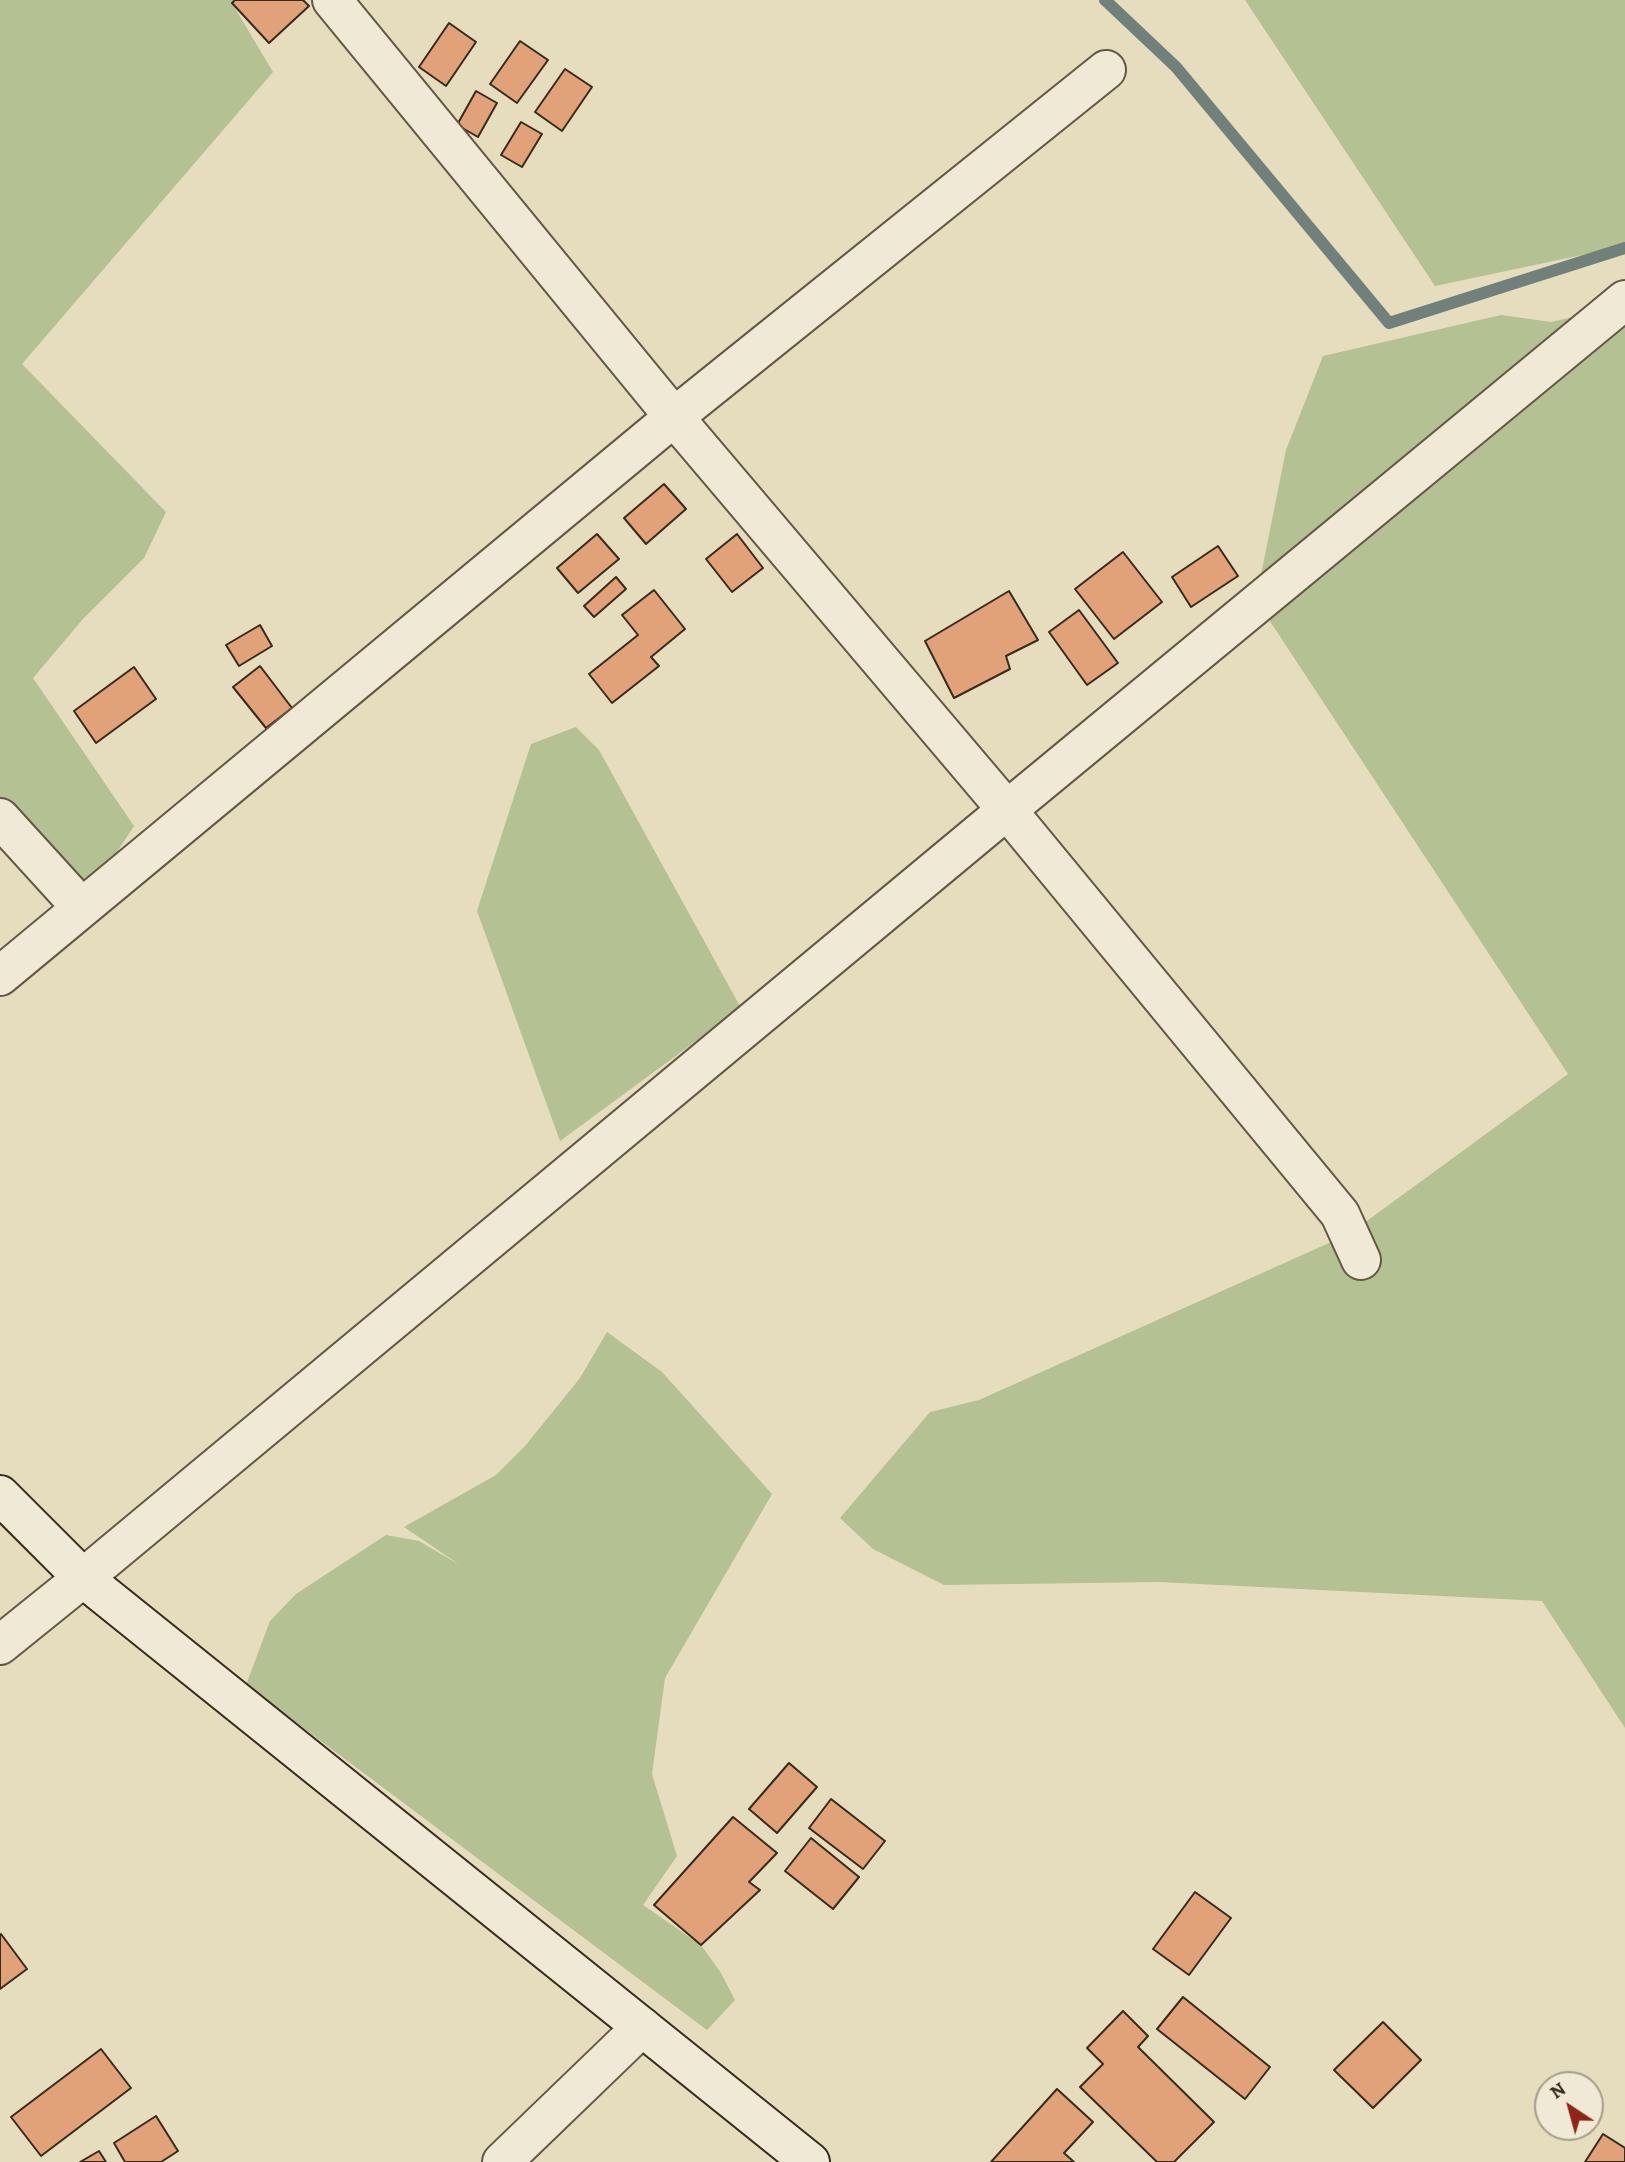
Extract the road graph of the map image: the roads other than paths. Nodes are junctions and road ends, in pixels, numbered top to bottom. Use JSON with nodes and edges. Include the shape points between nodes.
{"nodes":[{"id":1,"x":332,"y":0,"type":"edge"},
{"id":2,"x":1106,"y":70,"type":"dead end"},
{"id":3,"x":1625,"y":300,"type":"edge"},
{"id":4,"x":674,"y":417,"type":"junction"},
{"id":5,"x":1007,"y":810,"type":"junction"},
{"id":6,"x":0,"y":818,"type":"edge"},
{"id":7,"x":81,"y":907,"type":"junction"},
{"id":8,"x":0,"y":975,"type":"edge"},
{"id":9,"x":1361,"y":1260,"type":"dead end"},
{"id":10,"x":0,"y":1495,"type":"edge"},
{"id":11,"x":83,"y":1578,"type":"junction"},
{"id":12,"x":0,"y":1645,"type":"edge"},
{"id":13,"x":642,"y":2027,"type":"junction"},
{"id":14,"x":502,"y":2162,"type":"edge"},
{"id":15,"x":810,"y":2162,"type":"edge"}],
"edges":[{"from":1,"to":4,"type":"street"},
{"from":2,"to":4,"type":"street"},
{"from":3,"to":5,"type":"street"},
{"from":4,"to":5,"type":"street"},
{"from":4,"to":7,"type":"street"},
{"from":5,"to":9,"type":"street","via":[[1340,1213]]},
{"from":5,"to":11,"type":"street"},
{"from":6,"to":7,"type":"street"},
{"from":7,"to":8,"type":"street"},
{"from":10,"to":11,"type":"street"},
{"from":11,"to":12,"type":"street"},
{"from":11,"to":13,"type":"street"},
{"from":13,"to":14,"type":"street"},
{"from":13,"to":15,"type":"street"}]}
